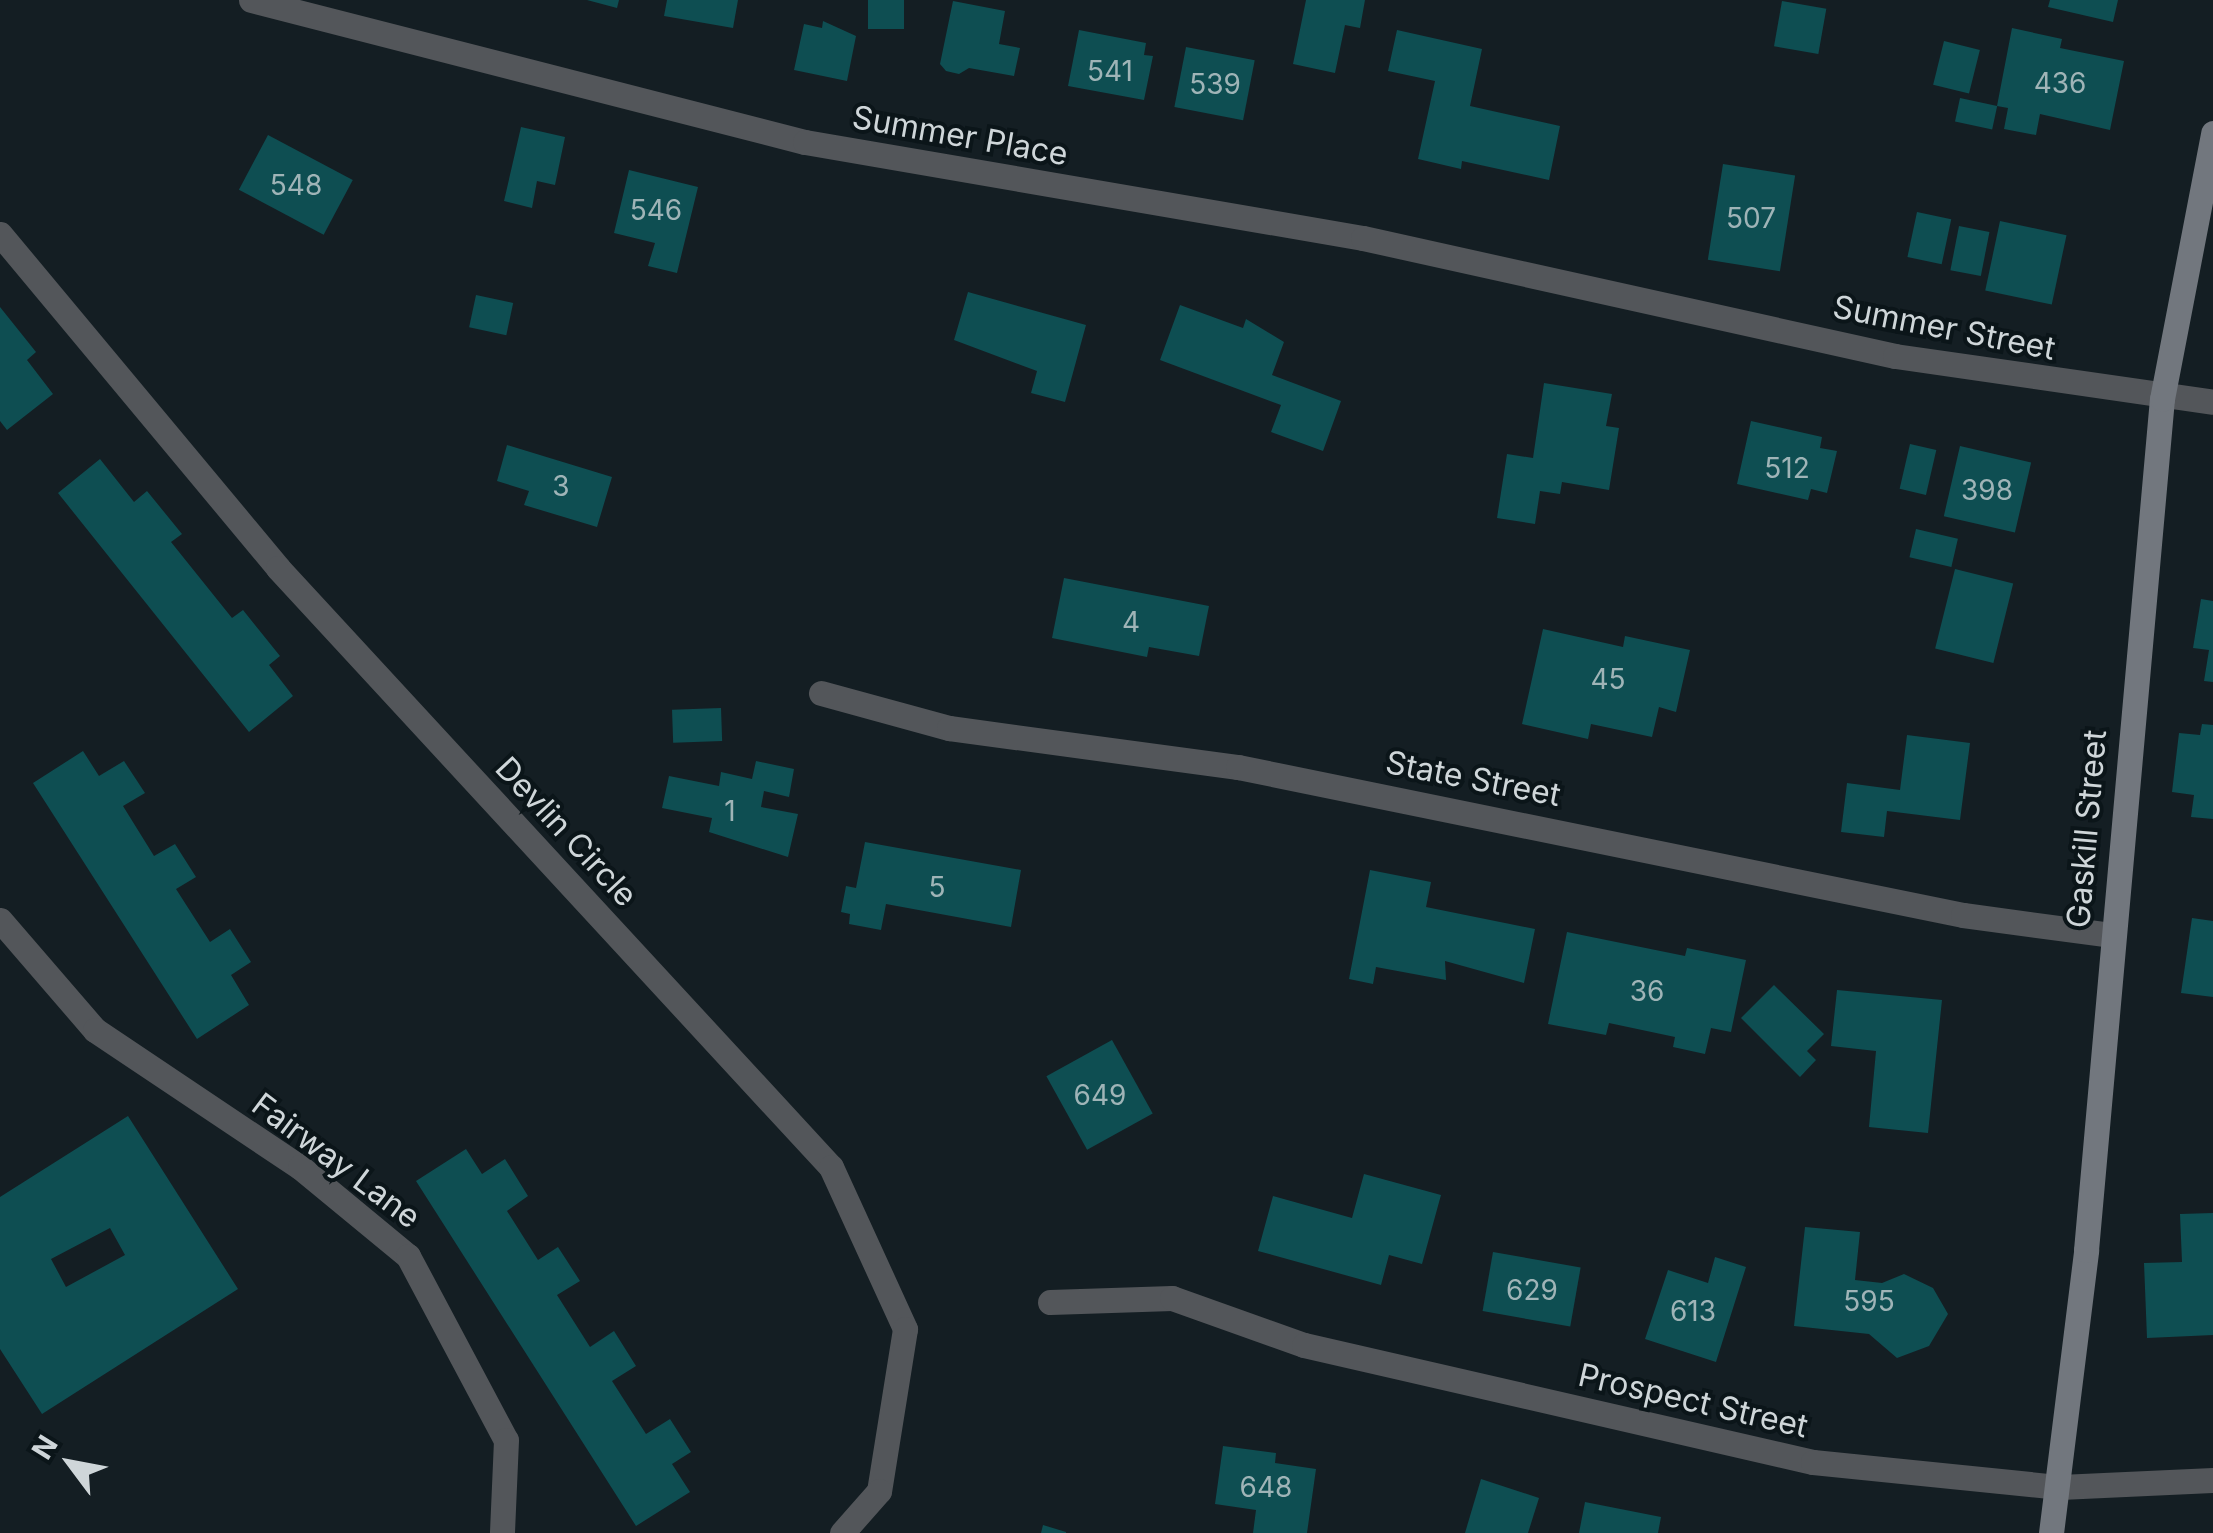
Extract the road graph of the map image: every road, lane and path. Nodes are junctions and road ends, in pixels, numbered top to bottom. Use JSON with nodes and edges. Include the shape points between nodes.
{"nodes":[{"id":1,"x":252,"y":0,"type":"edge"},
{"id":2,"x":2213,"y":132,"type":"edge"},
{"id":3,"x":0,"y":234,"type":"edge"},
{"id":4,"x":1666,"y":302,"type":"joint"},
{"id":5,"x":2162,"y":399,"type":"junction"},
{"id":6,"x":2213,"y":402,"type":"edge"},
{"id":7,"x":820,"y":694,"type":"dead end"},
{"id":8,"x":0,"y":920,"type":"edge"},
{"id":9,"x":2111,"y":935,"type":"junction"},
{"id":10,"x":1050,"y":1302,"type":"dead end"},
{"id":11,"x":2213,"y":1480,"type":"edge"},
{"id":12,"x":2060,"y":1487,"type":"junction"},
{"id":13,"x":502,"y":1533,"type":"edge"},
{"id":14,"x":842,"y":1533,"type":"edge"},
{"id":15,"x":2050,"y":1533,"type":"edge"}],
"edges":[{"from":1,"to":4,"type":"street","name":"Summer Place","via":[[806,142],[1363,238]]},
{"from":2,"to":5,"type":"street","name":"Gaskill Street"},
{"from":3,"to":14,"type":"street","name":"Devlin Circle","via":[[278,568],[831,1167],[905,1329],[879,1490]]},
{"from":4,"to":5,"type":"street","name":"Summer Street","via":[[1895,356]]},
{"from":5,"to":6,"type":"street","name":"Summer Street"},
{"from":5,"to":9,"type":"street","name":"Gaskill Street"},
{"from":7,"to":9,"type":"street","name":"State Street","via":[[949,728],[1238,766],[1964,916]]},
{"from":8,"to":13,"type":"street","name":"Fairway Lane","via":[[94,1030],[300,1167],[408,1256],[506,1440]]},
{"from":9,"to":12,"type":"street","name":"Gaskill Street"},
{"from":10,"to":12,"type":"street","name":"Prospect Street","via":[[1172,1298],[1304,1345],[1813,1462]]},
{"from":11,"to":12,"type":"street","name":"Prospect Street"},
{"from":12,"to":15,"type":"street","name":"Gaskill Street"}]}
